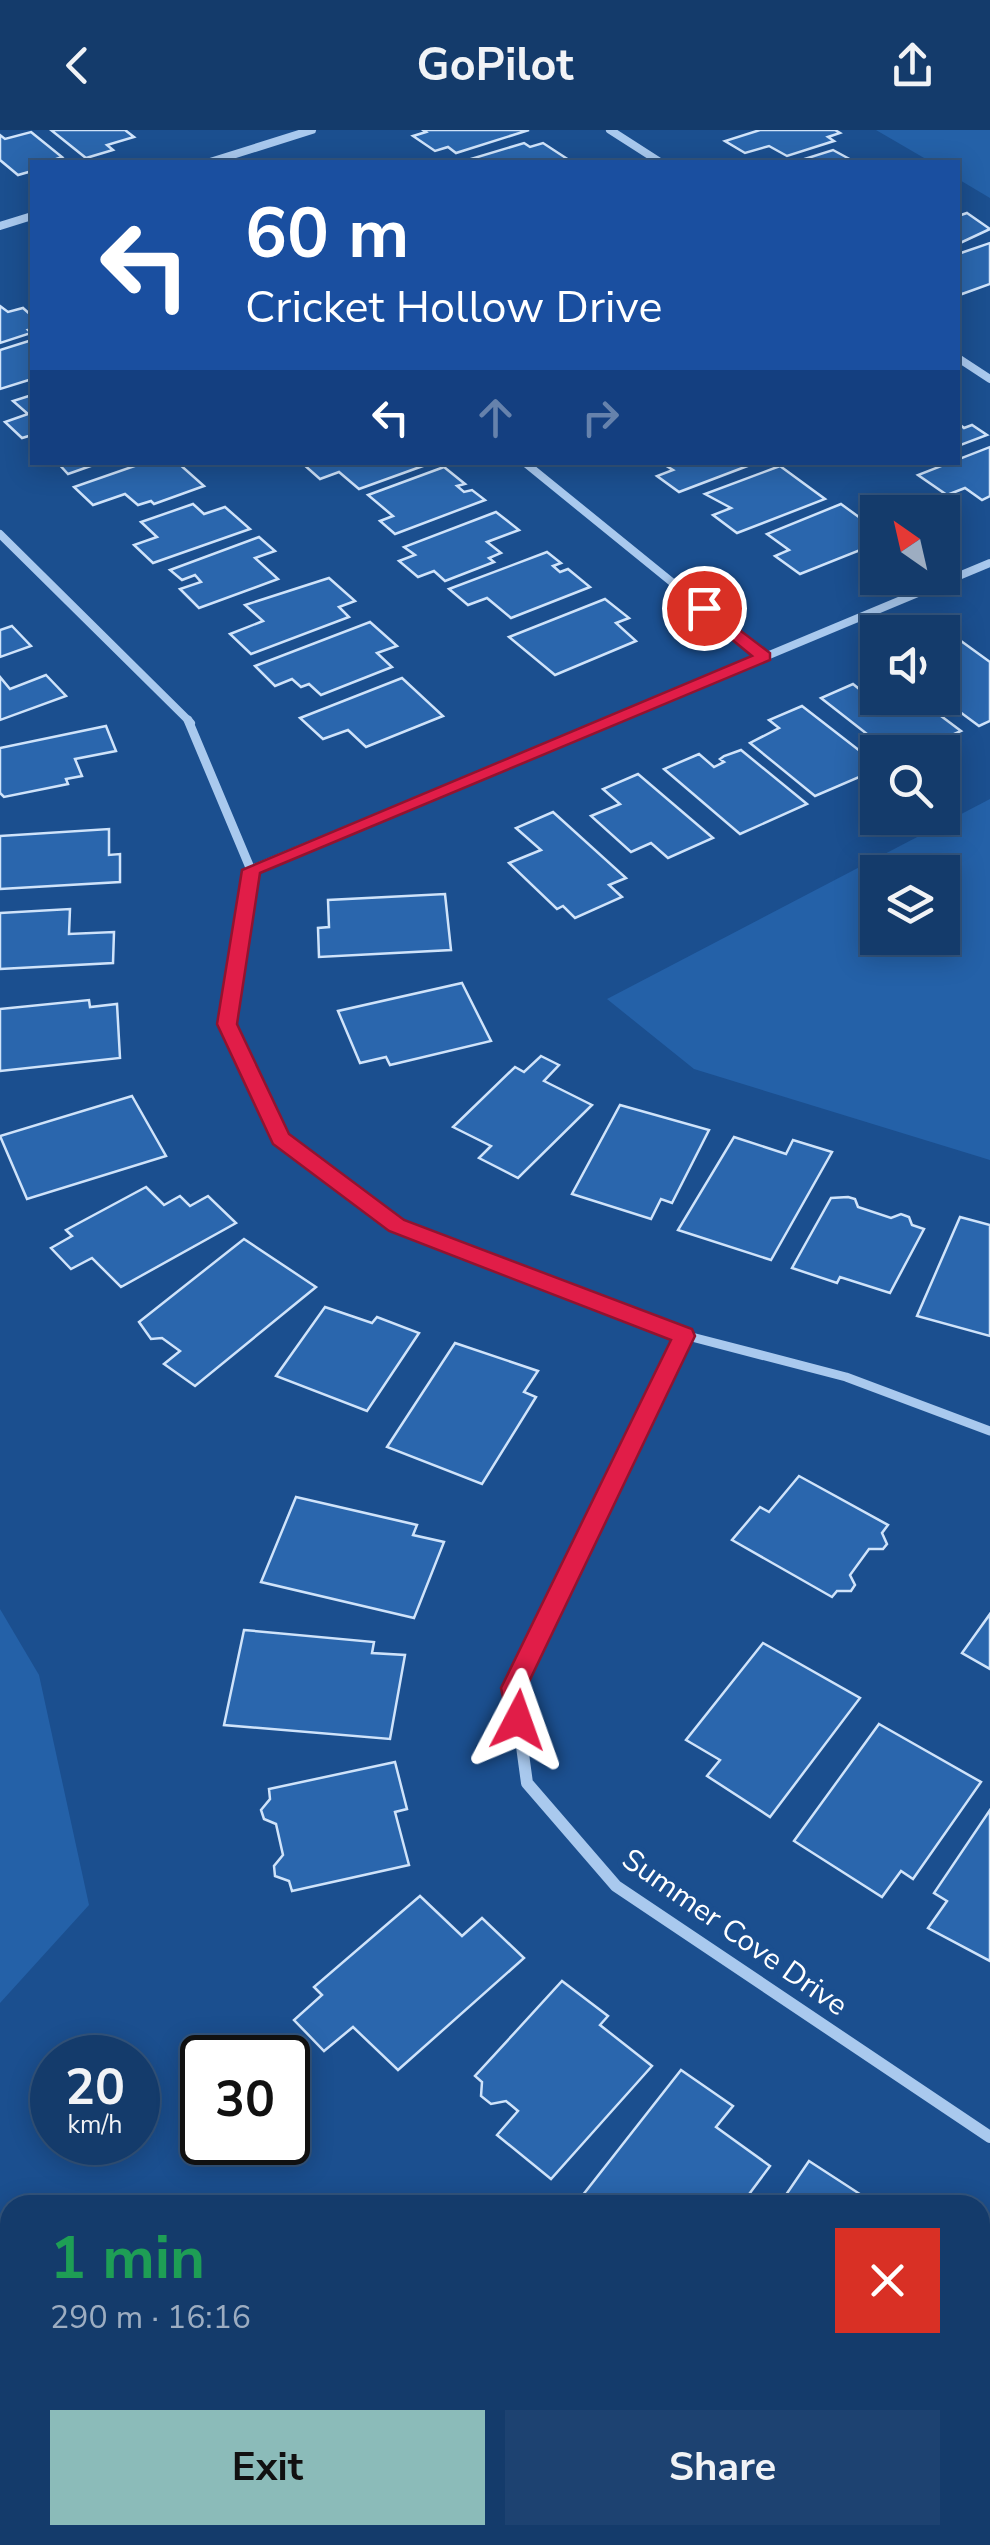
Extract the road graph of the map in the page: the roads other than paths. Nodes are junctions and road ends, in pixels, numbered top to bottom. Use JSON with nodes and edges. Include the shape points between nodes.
{"nodes":[{"id":1,"x":312,"y":130,"type":"edge"},
{"id":2,"x":610,"y":130,"type":"edge"},
{"id":3,"x":216,"y":160,"type":"edge"},
{"id":4,"x":657,"y":160,"type":"edge"},
{"id":5,"x":30,"y":217,"type":"edge"},
{"id":6,"x":0,"y":226,"type":"edge"},
{"id":7,"x":960,"y":359,"type":"edge"},
{"id":8,"x":990,"y":379,"type":"edge"},
{"id":9,"x":528,"y":465,"type":"edge"},
{"id":10,"x":0,"y":534,"type":"edge"},
{"id":11,"x":990,"y":563,"type":"edge"},
{"id":12,"x":764,"y":657,"type":"junction"},
{"id":13,"x":251,"y":870,"type":"junction"},
{"id":14,"x":684,"y":1336,"type":"junction"},
{"id":15,"x":990,"y":1431,"type":"edge"},
{"id":16,"x":990,"y":2138,"type":"edge"}],
"edges":[{"from":1,"to":3,"type":"street"},
{"from":2,"to":4,"type":"street"},
{"from":5,"to":6,"type":"street"},
{"from":7,"to":8,"type":"street"},
{"from":9,"to":12,"type":"street"},
{"from":10,"to":13,"type":"street","via":[[192,724]]},
{"from":11,"to":12,"type":"street"},
{"from":12,"to":13,"type":"street"},
{"from":13,"to":14,"type":"street","via":[[227,1024],[281,1138],[397,1225]]},
{"from":14,"to":15,"type":"street","via":[[846,1377]]},
{"from":14,"to":16,"type":"street","name":"Summer Cove Drive","via":[[514,1688],[527,1783],[616,1886]]}]}
